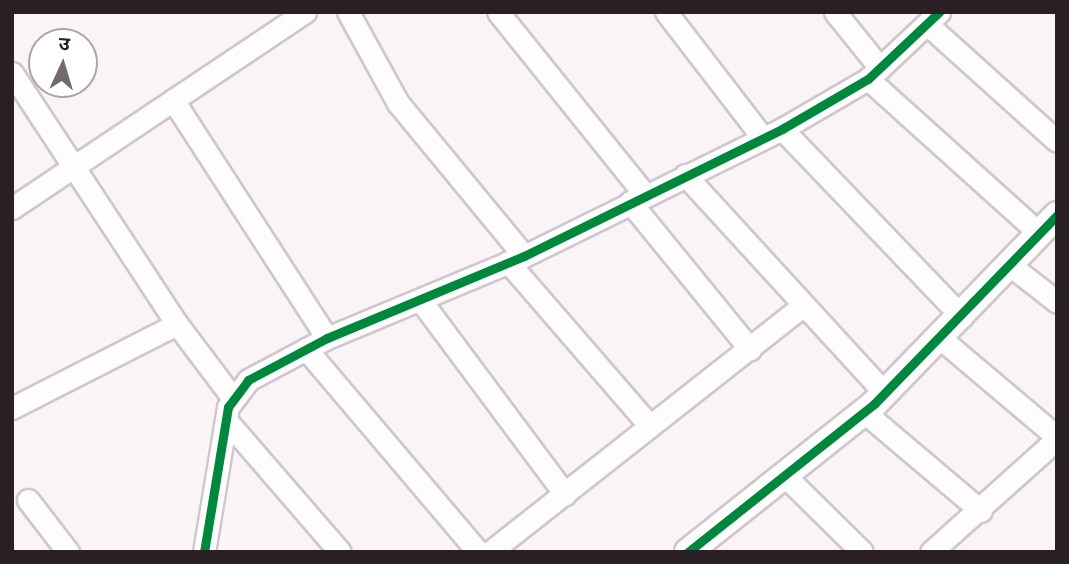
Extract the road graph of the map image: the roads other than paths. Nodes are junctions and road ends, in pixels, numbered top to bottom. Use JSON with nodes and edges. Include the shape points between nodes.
{"nodes":[{"id":1,"x":305,"y":12,"type":"edge"},
{"id":2,"x":348,"y":12,"type":"edge"},
{"id":3,"x":498,"y":12,"type":"edge"},
{"id":4,"x":666,"y":12,"type":"edge"},
{"id":5,"x":835,"y":12,"type":"edge"},
{"id":6,"x":934,"y":18,"type":"edge"},
{"id":7,"x":12,"y":73,"type":"edge"},
{"id":8,"x":874,"y":73,"type":"junction"},
{"id":9,"x":173,"y":100,"type":"junction"},
{"id":10,"x":782,"y":129,"type":"junction"},
{"id":11,"x":763,"y":138,"type":"junction"},
{"id":12,"x":1057,"y":141,"type":"edge"},
{"id":13,"x":75,"y":166,"type":"junction"},
{"id":14,"x":685,"y":175,"type":"junction"},
{"id":15,"x":637,"y":198,"type":"junction"},
{"id":16,"x":12,"y":208,"type":"edge"},
{"id":17,"x":1048,"y":224,"type":"edge"},
{"id":18,"x":516,"y":259,"type":"junction"},
{"id":19,"x":1011,"y":266,"type":"junction"},
{"id":20,"x":421,"y":301,"type":"junction"},
{"id":21,"x":1057,"y":302,"type":"edge"},
{"id":22,"x":803,"y":306,"type":"junction"},
{"id":23,"x":962,"y":317,"type":"junction"},
{"id":24,"x":177,"y":324,"type":"junction"},
{"id":25,"x":327,"y":338,"type":"junction"},
{"id":26,"x":940,"y":338,"type":"junction"},
{"id":27,"x":306,"y":349,"type":"junction"},
{"id":28,"x":750,"y":349,"type":"junction"},
{"id":29,"x":885,"y":393,"type":"junction"},
{"id":30,"x":232,"y":397,"type":"junction"},
{"id":31,"x":12,"y":408,"type":"edge"},
{"id":32,"x":864,"y":412,"type":"junction"},
{"id":33,"x":226,"y":420,"type":"junction"},
{"id":34,"x":650,"y":426,"type":"junction"},
{"id":35,"x":1057,"y":438,"type":"edge"},
{"id":36,"x":785,"y":476,"type":"junction"},
{"id":37,"x":565,"y":494,"type":"junction"},
{"id":38,"x":28,"y":500,"type":"dead end"},
{"id":39,"x":981,"y":511,"type":"junction"},
{"id":40,"x":696,"y":550,"type":"edge"},
{"id":41,"x":68,"y":552,"type":"edge"},
{"id":42,"x":204,"y":552,"type":"edge"},
{"id":43,"x":340,"y":552,"type":"edge"},
{"id":44,"x":478,"y":552,"type":"edge"},
{"id":45,"x":489,"y":552,"type":"edge"},
{"id":46,"x":862,"y":552,"type":"edge"},
{"id":47,"x":931,"y":552,"type":"edge"}],
"edges":[{"from":1,"to":9,"type":"street"},
{"from":2,"to":18,"type":"street","via":[[398,103]]},
{"from":3,"to":15,"type":"street"},
{"from":4,"to":11,"type":"street"},
{"from":5,"to":8,"type":"street"},
{"from":6,"to":8,"type":"street"},
{"from":6,"to":12,"type":"street"},
{"from":7,"to":13,"type":"street"},
{"from":8,"to":10,"type":"street"},
{"from":8,"to":17,"type":"street"},
{"from":9,"to":13,"type":"street"},
{"from":9,"to":25,"type":"street"},
{"from":10,"to":11,"type":"street"},
{"from":10,"to":23,"type":"street"},
{"from":11,"to":14,"type":"street"},
{"from":13,"to":16,"type":"street"},
{"from":13,"to":24,"type":"street"},
{"from":14,"to":15,"type":"street"},
{"from":14,"to":22,"type":"street"},
{"from":15,"to":18,"type":"street"},
{"from":15,"to":28,"type":"street"},
{"from":17,"to":19,"type":"street"},
{"from":18,"to":20,"type":"street"},
{"from":18,"to":34,"type":"street"},
{"from":19,"to":21,"type":"street"},
{"from":19,"to":23,"type":"street"},
{"from":20,"to":25,"type":"street"},
{"from":20,"to":37,"type":"street"},
{"from":22,"to":28,"type":"street"},
{"from":22,"to":29,"type":"street"},
{"from":23,"to":26,"type":"street"},
{"from":24,"to":30,"type":"street"},
{"from":24,"to":31,"type":"street"},
{"from":25,"to":27,"type":"street"},
{"from":26,"to":29,"type":"street"},
{"from":26,"to":35,"type":"street"},
{"from":27,"to":30,"type":"street","via":[[248,380]]},
{"from":27,"to":44,"type":"street"},
{"from":28,"to":34,"type":"street"},
{"from":29,"to":32,"type":"street"},
{"from":30,"to":33,"type":"street"},
{"from":32,"to":36,"type":"street"},
{"from":32,"to":39,"type":"street"},
{"from":33,"to":42,"type":"street"},
{"from":33,"to":43,"type":"street"},
{"from":34,"to":37,"type":"street"},
{"from":35,"to":39,"type":"street"},
{"from":36,"to":40,"type":"street"},
{"from":36,"to":46,"type":"street"},
{"from":37,"to":45,"type":"street"},
{"from":38,"to":41,"type":"street"},
{"from":39,"to":47,"type":"street"}]}
